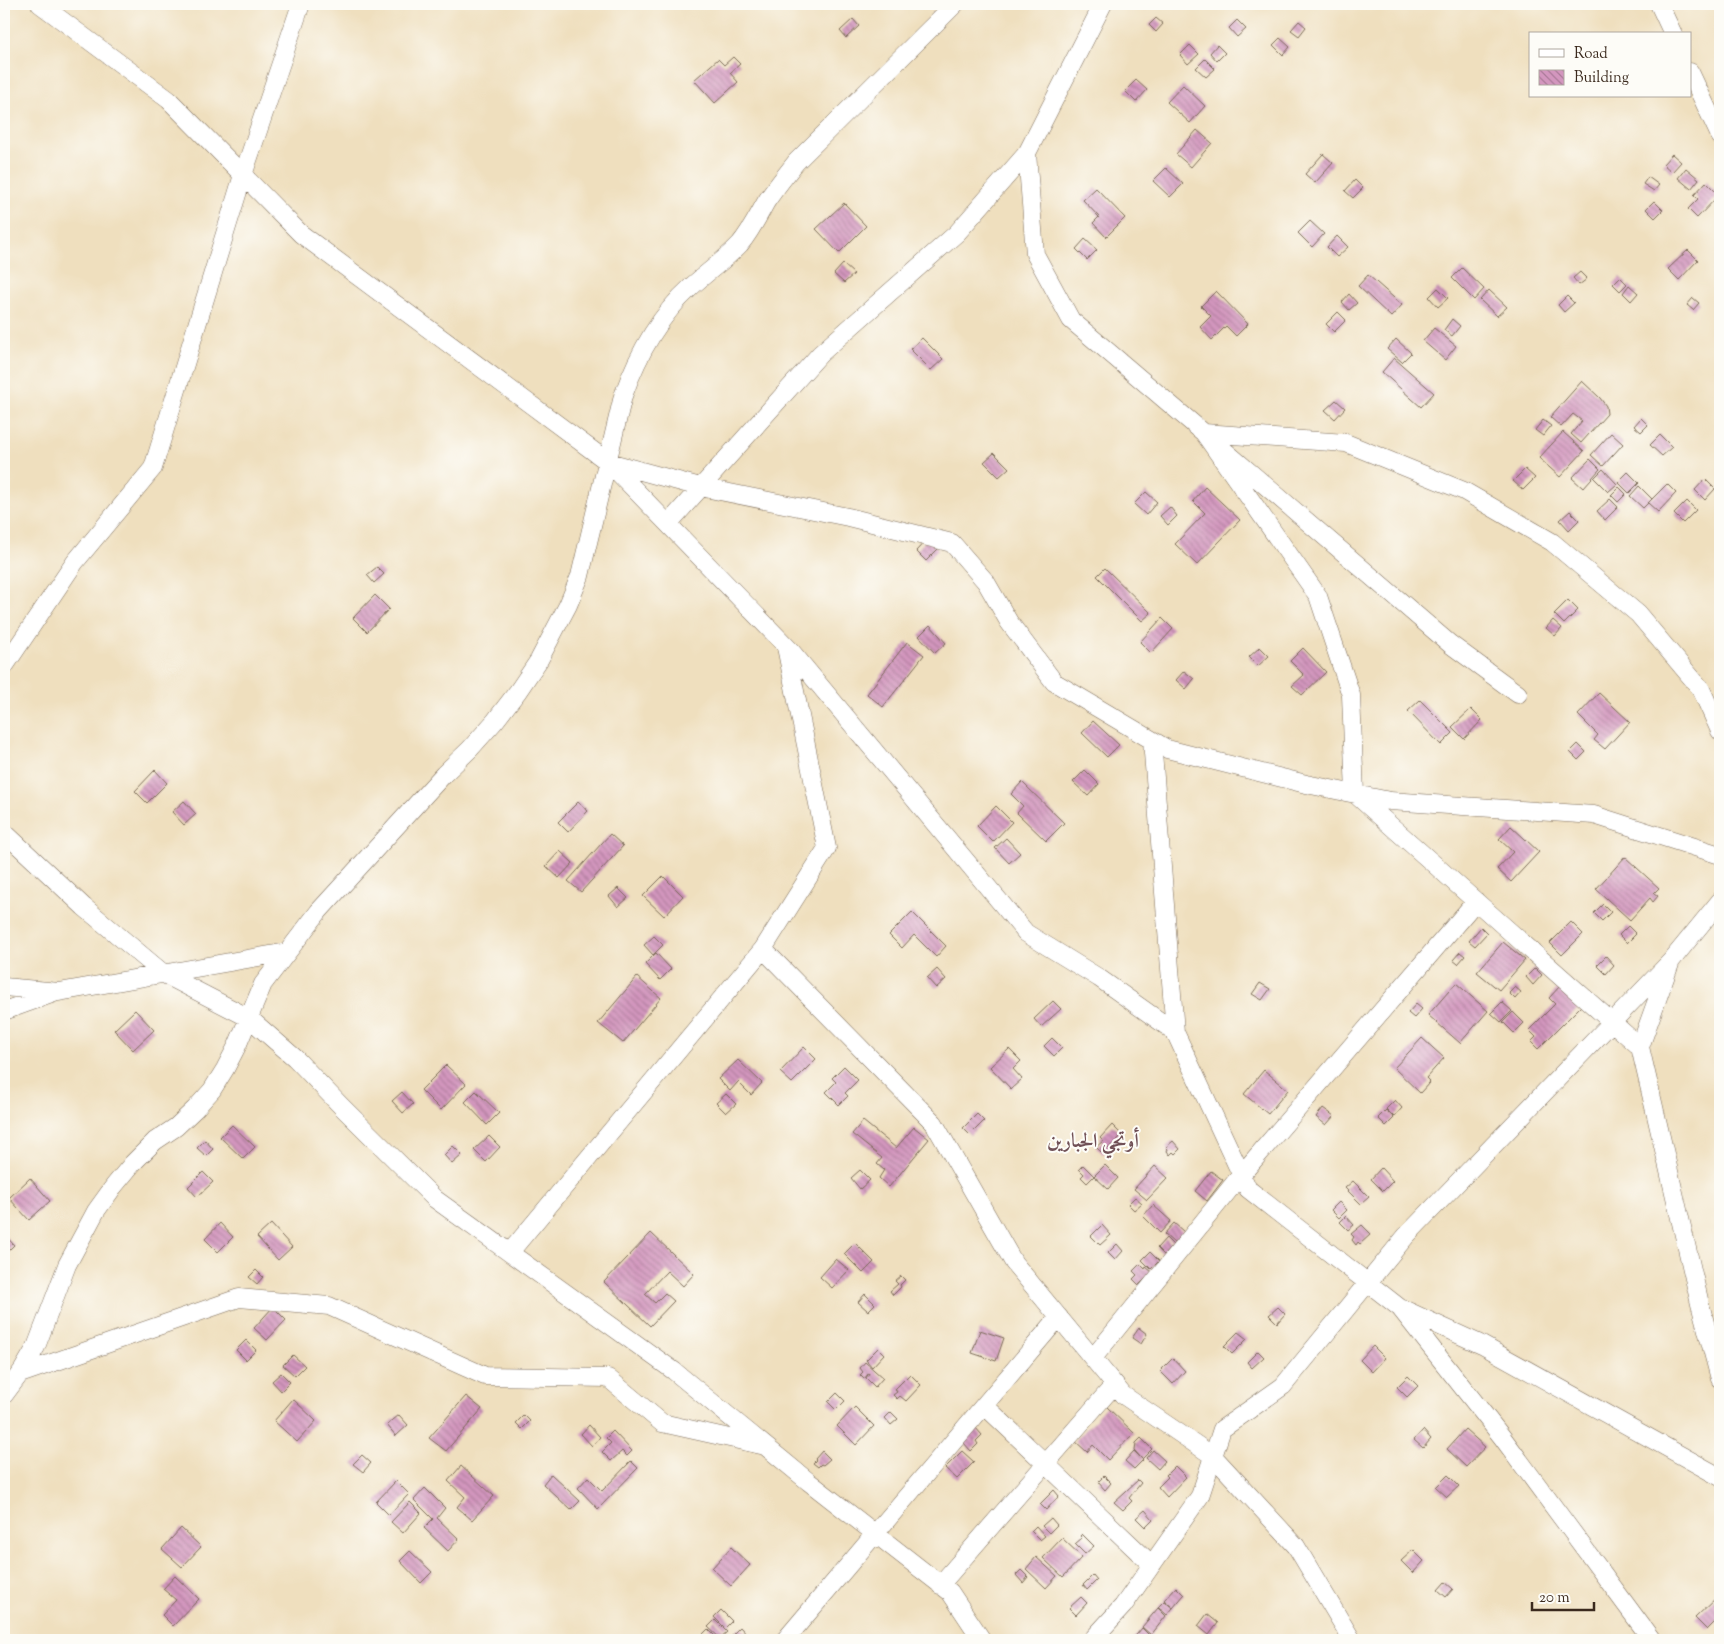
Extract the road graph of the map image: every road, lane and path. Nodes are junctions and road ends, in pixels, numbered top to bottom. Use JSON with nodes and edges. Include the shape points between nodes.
{"nodes":[{"id":1,"x":40,"y":4,"type":"edge"},
{"id":2,"x":301,"y":4,"type":"edge"},
{"id":3,"x":955,"y":4,"type":"edge"},
{"id":4,"x":1103,"y":4,"type":"edge"},
{"id":5,"x":1659,"y":4,"type":"edge"},
{"id":6,"x":1672,"y":32,"type":"edge"},
{"id":7,"x":1692,"y":76,"type":"edge"},
{"id":8,"x":1720,"y":136,"type":"edge"},
{"id":9,"x":1027,"y":153,"type":"junction"},
{"id":10,"x":243,"y":175,"type":"junction"},
{"id":11,"x":1204,"y":433,"type":"junction"},
{"id":12,"x":608,"y":462,"type":"junction"},
{"id":13,"x":700,"y":488,"type":"junction"},
{"id":14,"x":668,"y":524,"type":"junction"},
{"id":15,"x":785,"y":646,"type":"junction"},
{"id":16,"x":4,"y":667,"type":"edge"},
{"id":17,"x":1518,"y":694,"type":"dead end"},
{"id":18,"x":1720,"y":730,"type":"edge"},
{"id":19,"x":1152,"y":740,"type":"junction"},
{"id":20,"x":1355,"y":794,"type":"junction"},
{"id":21,"x":4,"y":832,"type":"edge"},
{"id":22,"x":1720,"y":855,"type":"edge"},
{"id":23,"x":1476,"y":900,"type":"junction"},
{"id":24,"x":1720,"y":901,"type":"edge"},
{"id":25,"x":763,"y":949,"type":"junction"},
{"id":26,"x":287,"y":952,"type":"junction"},
{"id":27,"x":1671,"y":961,"type":"junction"},
{"id":28,"x":164,"y":974,"type":"junction"},
{"id":29,"x":4,"y":987,"type":"edge"},
{"id":30,"x":59,"y":992,"type":"junction"},
{"id":31,"x":4,"y":1011,"type":"edge"},
{"id":32,"x":249,"y":1018,"type":"junction"},
{"id":33,"x":1613,"y":1021,"type":"junction"},
{"id":34,"x":1175,"y":1032,"type":"junction"},
{"id":35,"x":1640,"y":1047,"type":"junction"},
{"id":36,"x":1242,"y":1175,"type":"junction"},
{"id":37,"x":510,"y":1252,"type":"junction"},
{"id":38,"x":1368,"y":1283,"type":"junction"},
{"id":39,"x":1400,"y":1308,"type":"junction"},
{"id":40,"x":1059,"y":1317,"type":"junction"},
{"id":41,"x":1093,"y":1358,"type":"junction"},
{"id":42,"x":20,"y":1374,"type":"junction"},
{"id":43,"x":1720,"y":1379,"type":"edge"},
{"id":44,"x":1115,"y":1384,"type":"junction"},
{"id":45,"x":4,"y":1395,"type":"edge"},
{"id":46,"x":984,"y":1405,"type":"junction"},
{"id":47,"x":766,"y":1446,"type":"junction"},
{"id":48,"x":1213,"y":1456,"type":"junction"},
{"id":49,"x":1045,"y":1464,"type":"junction"},
{"id":50,"x":1720,"y":1477,"type":"edge"},
{"id":51,"x":875,"y":1534,"type":"junction"},
{"id":52,"x":1152,"y":1565,"type":"junction"},
{"id":53,"x":940,"y":1585,"type":"junction"},
{"id":54,"x":785,"y":1640,"type":"edge"},
{"id":55,"x":982,"y":1640,"type":"edge"},
{"id":56,"x":1092,"y":1640,"type":"edge"},
{"id":57,"x":1352,"y":1640,"type":"edge"},
{"id":58,"x":1652,"y":1640,"type":"edge"}],
"edges":[{"from":1,"to":10,"type":"street","via":[[169,100]]},
{"from":2,"to":10,"type":"street"},
{"from":3,"to":12,"type":"street","via":[[796,162],[741,243],[692,286],[660,322],[632,370]]},
{"from":4,"to":9,"type":"street"},
{"from":5,"to":6,"type":"street"},
{"from":7,"to":8,"type":"street"},
{"from":9,"to":11,"type":"street","via":[[1035,254],[1071,320]]},
{"from":9,"to":13,"type":"street","via":[[957,233],[820,354]]},
{"from":10,"to":12,"type":"street","via":[[301,234]]},
{"from":10,"to":16,"type":"street","via":[[153,468],[75,562]]},
{"from":11,"to":17,"type":"street","via":[[1450,644]]},
{"from":11,"to":18,"type":"street","via":[[1346,443],[1464,491],[1552,542],[1638,614],[1701,689]]},
{"from":11,"to":20,"type":"street","via":[[1318,596],[1351,695]]},
{"from":12,"to":13,"type":"street"},
{"from":12,"to":14,"type":"street"},
{"from":12,"to":26,"type":"street","via":[[580,576],[539,660],[496,721],[319,911]]},
{"from":13,"to":14,"type":"street"},
{"from":13,"to":19,"type":"street","via":[[848,517],[952,543],[986,582],[1009,622],[1054,682]]},
{"from":14,"to":15,"type":"street"},
{"from":15,"to":25,"type":"street","via":[[827,848]]},
{"from":15,"to":34,"type":"street","via":[[1026,933],[1099,978]]},
{"from":19,"to":20,"type":"street","via":[[1167,749]]},
{"from":19,"to":34,"type":"street"},
{"from":20,"to":22,"type":"street","via":[[1390,801],[1594,815]]},
{"from":20,"to":23,"type":"street"},
{"from":21,"to":28,"type":"street"},
{"from":23,"to":33,"type":"street"},
{"from":23,"to":36,"type":"street"},
{"from":24,"to":27,"type":"street"},
{"from":25,"to":37,"type":"street"},
{"from":25,"to":40,"type":"street","via":[[934,1123],[1014,1263]]},
{"from":26,"to":28,"type":"street"},
{"from":26,"to":32,"type":"street","via":[[263,984]]},
{"from":27,"to":33,"type":"street"},
{"from":27,"to":35,"type":"street"},
{"from":28,"to":30,"type":"street"},
{"from":28,"to":32,"type":"street"},
{"from":29,"to":30,"type":"street"},
{"from":30,"to":31,"type":"street"},
{"from":32,"to":37,"type":"street","via":[[295,1058],[435,1200]]},
{"from":32,"to":42,"type":"street","via":[[212,1090],[176,1127],[154,1141],[96,1211],[67,1265],[36,1347]]},
{"from":33,"to":35,"type":"street"},
{"from":33,"to":38,"type":"street","via":[[1406,1236]]},
{"from":34,"to":36,"type":"street"},
{"from":35,"to":43,"type":"street"},
{"from":36,"to":38,"type":"street","via":[[1248,1189]]},
{"from":36,"to":41,"type":"street"},
{"from":37,"to":47,"type":"street","via":[[674,1371]]},
{"from":38,"to":39,"type":"street"},
{"from":38,"to":48,"type":"street","via":[[1283,1386],[1222,1429]]},
{"from":39,"to":50,"type":"street","via":[[1482,1344]]},
{"from":39,"to":58,"type":"street","via":[[1502,1438]]},
{"from":40,"to":41,"type":"street"},
{"from":40,"to":46,"type":"street"},
{"from":41,"to":44,"type":"street"},
{"from":42,"to":45,"type":"street"},
{"from":42,"to":47,"type":"street","via":[[239,1298],[329,1306],[485,1376],[608,1378],[662,1423]]},
{"from":44,"to":48,"type":"street","via":[[1123,1395]]},
{"from":44,"to":49,"type":"street"},
{"from":46,"to":49,"type":"street"},
{"from":46,"to":51,"type":"street"},
{"from":47,"to":51,"type":"street"},
{"from":48,"to":52,"type":"street","via":[[1200,1496]]},
{"from":48,"to":57,"type":"street","via":[[1296,1546]]},
{"from":49,"to":52,"type":"street"},
{"from":49,"to":53,"type":"street"},
{"from":51,"to":53,"type":"street"},
{"from":51,"to":54,"type":"street"},
{"from":52,"to":56,"type":"street","via":[[1123,1606]]},
{"from":53,"to":55,"type":"street","via":[[950,1592]]}]}
